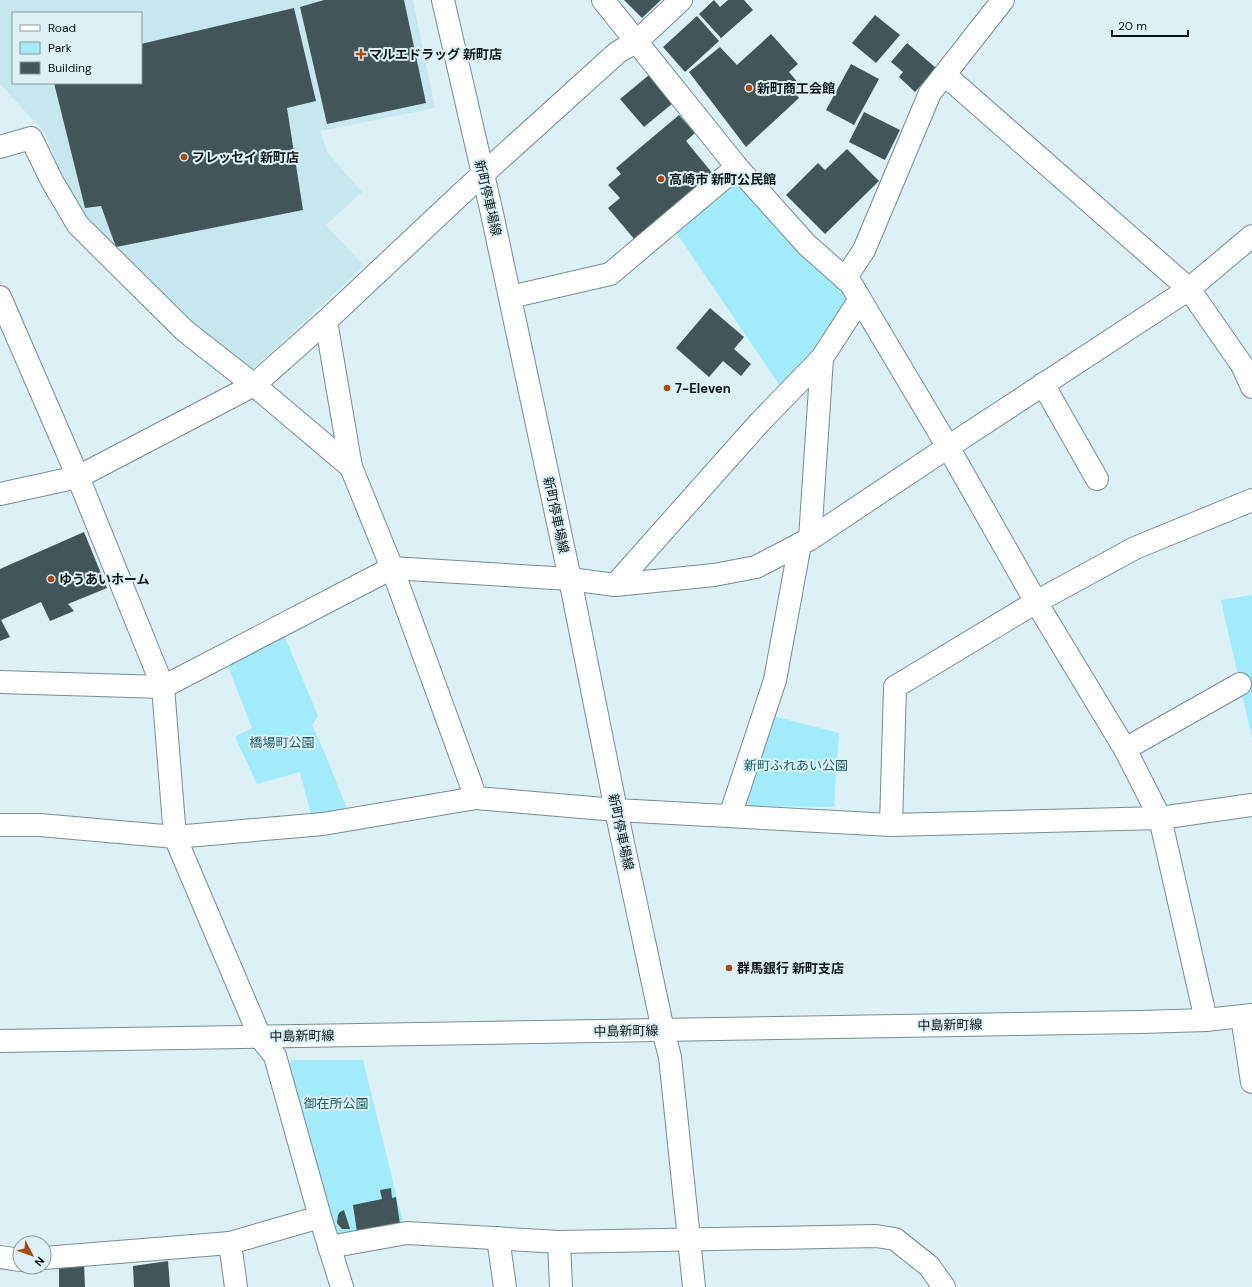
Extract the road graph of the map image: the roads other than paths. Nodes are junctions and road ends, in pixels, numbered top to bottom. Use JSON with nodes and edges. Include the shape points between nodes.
{"nodes":[{"id":1,"x":443,"y":0,"type":"edge"},
{"id":2,"x":603,"y":0,"type":"edge"},
{"id":3,"x":681,"y":0,"type":"edge"},
{"id":4,"x":1003,"y":0,"type":"edge"},
{"id":5,"x":636,"y":42,"type":"junction"},
{"id":6,"x":945,"y":75,"type":"junction"},
{"id":7,"x":0,"y":147,"type":"edge"},
{"id":8,"x":737,"y":167,"type":"junction"},
{"id":9,"x":483,"y":174,"type":"junction"},
{"id":10,"x":1252,"y":236,"type":"edge"},
{"id":11,"x":845,"y":279,"type":"junction"},
{"id":12,"x":1189,"y":289,"type":"junction"},
{"id":13,"x":0,"y":297,"type":"edge"},
{"id":14,"x":510,"y":297,"type":"junction"},
{"id":15,"x":860,"y":300,"type":"junction"},
{"id":16,"x":326,"y":321,"type":"junction"},
{"id":17,"x":822,"y":358,"type":"junction"},
{"id":18,"x":254,"y":384,"type":"junction"},
{"id":19,"x":1043,"y":384,"type":"junction"},
{"id":20,"x":1252,"y":387,"type":"edge"},
{"id":21,"x":948,"y":447,"type":"junction"},
{"id":22,"x":351,"y":467,"type":"junction"},
{"id":23,"x":78,"y":477,"type":"junction"},
{"id":24,"x":1097,"y":479,"type":"dead end"},
{"id":25,"x":0,"y":494,"type":"edge"},
{"id":26,"x":1252,"y":500,"type":"edge"},
{"id":27,"x":805,"y":542,"type":"junction"},
{"id":28,"x":392,"y":568,"type":"junction"},
{"id":29,"x":570,"y":579,"type":"junction"},
{"id":30,"x":615,"y":585,"type":"junction"},
{"id":31,"x":1036,"y":602,"type":"junction"},
{"id":32,"x":0,"y":682,"type":"edge"},
{"id":33,"x":1240,"y":684,"type":"dead end"},
{"id":34,"x":163,"y":687,"type":"junction"},
{"id":35,"x":1125,"y":749,"type":"junction"},
{"id":36,"x":476,"y":798,"type":"junction"},
{"id":37,"x":1252,"y":805,"type":"edge"},
{"id":38,"x":616,"y":810,"type":"junction"},
{"id":39,"x":730,"y":816,"type":"junction"},
{"id":40,"x":1160,"y":818,"type":"junction"},
{"id":41,"x":0,"y":825,"type":"edge"},
{"id":42,"x":891,"y":825,"type":"junction"},
{"id":43,"x":175,"y":837,"type":"junction"},
{"id":44,"x":1247,"y":1016,"type":"edge"},
{"id":45,"x":1206,"y":1020,"type":"junction"},
{"id":46,"x":664,"y":1030,"type":"junction"},
{"id":47,"x":260,"y":1037,"type":"junction"},
{"id":48,"x":0,"y":1041,"type":"edge"},
{"id":49,"x":1252,"y":1082,"type":"edge"},
{"id":50,"x":320,"y":1217,"type":"junction"},
{"id":51,"x":498,"y":1238,"type":"junction"},
{"id":52,"x":689,"y":1240,"type":"junction"},
{"id":53,"x":559,"y":1242,"type":"junction"},
{"id":54,"x":230,"y":1243,"type":"junction"},
{"id":55,"x":329,"y":1247,"type":"junction"},
{"id":56,"x":0,"y":1257,"type":"edge"},
{"id":57,"x":52,"y":1257,"type":"edge"},
{"id":58,"x":12,"y":1259,"type":"edge"},
{"id":59,"x":236,"y":1287,"type":"edge"},
{"id":60,"x":342,"y":1287,"type":"edge"},
{"id":61,"x":505,"y":1287,"type":"edge"},
{"id":62,"x":561,"y":1287,"type":"edge"},
{"id":63,"x":694,"y":1287,"type":"edge"},
{"id":64,"x":944,"y":1287,"type":"edge"}],
"edges":[{"from":1,"to":9,"type":"street","name":"新町停車場線"},
{"from":2,"to":5,"type":"street"},
{"from":3,"to":5,"type":"street"},
{"from":4,"to":6,"type":"street"},
{"from":5,"to":8,"type":"street"},
{"from":5,"to":9,"type":"street","via":[[618,52]]},
{"from":6,"to":11,"type":"street","via":[[930,93],[864,250]]},
{"from":6,"to":12,"type":"street"},
{"from":7,"to":18,"type":"street","via":[[31,138],[78,225],[185,331]]},
{"from":8,"to":11,"type":"street","via":[[807,245]]},
{"from":8,"to":14,"type":"street","via":[[610,274]]},
{"from":9,"to":14,"type":"street","name":"新町停車場線"},
{"from":9,"to":16,"type":"street"},
{"from":10,"to":12,"type":"street"},
{"from":11,"to":15,"type":"street"},
{"from":12,"to":19,"type":"street"},
{"from":12,"to":20,"type":"street","via":[[1242,365]]},
{"from":13,"to":23,"type":"street"},
{"from":14,"to":29,"type":"street","name":"新町停車場線"},
{"from":15,"to":17,"type":"street"},
{"from":15,"to":21,"type":"street"},
{"from":16,"to":18,"type":"street"},
{"from":16,"to":22,"type":"street"},
{"from":17,"to":27,"type":"street"},
{"from":17,"to":30,"type":"street","via":[[759,423]]},
{"from":18,"to":22,"type":"street"},
{"from":18,"to":23,"type":"street"},
{"from":19,"to":21,"type":"street"},
{"from":19,"to":24,"type":"street"},
{"from":21,"to":27,"type":"street"},
{"from":21,"to":31,"type":"street"},
{"from":22,"to":28,"type":"street"},
{"from":23,"to":25,"type":"street"},
{"from":23,"to":34,"type":"street"},
{"from":26,"to":31,"type":"street","via":[[1136,548]]},
{"from":27,"to":30,"type":"street","via":[[756,567],[714,575]]},
{"from":27,"to":39,"type":"street","via":[[775,680]]},
{"from":28,"to":29,"type":"street"},
{"from":28,"to":34,"type":"street"},
{"from":28,"to":36,"type":"street"},
{"from":29,"to":30,"type":"street"},
{"from":29,"to":38,"type":"street","name":"新町停車場線"},
{"from":31,"to":35,"type":"street"},
{"from":31,"to":42,"type":"street","via":[[895,687]]},
{"from":32,"to":34,"type":"street"},
{"from":33,"to":35,"type":"street"},
{"from":34,"to":43,"type":"street"},
{"from":35,"to":40,"type":"street"},
{"from":36,"to":38,"type":"street"},
{"from":36,"to":43,"type":"street","via":[[323,824]]},
{"from":37,"to":40,"type":"street"},
{"from":38,"to":39,"type":"street"},
{"from":38,"to":46,"type":"street","name":"新町停車場線"},
{"from":39,"to":42,"type":"street"},
{"from":40,"to":42,"type":"street"},
{"from":40,"to":45,"type":"street"},
{"from":41,"to":43,"type":"street","via":[[40,825]]},
{"from":43,"to":47,"type":"street"},
{"from":44,"to":45,"type":"street","name":"中島新町線"},
{"from":44,"to":49,"type":"street"},
{"from":45,"to":46,"type":"street","name":"中島新町線"},
{"from":46,"to":47,"type":"street","name":"中島新町線"},
{"from":46,"to":52,"type":"street","name":"新町停車場線","via":[[670,1057]]},
{"from":47,"to":48,"type":"street","name":"中島新町線"},
{"from":47,"to":50,"type":"street","via":[[275,1056]]},
{"from":50,"to":54,"type":"street"},
{"from":50,"to":55,"type":"street"},
{"from":51,"to":53,"type":"street"},
{"from":51,"to":55,"type":"street","via":[[407,1233]]},
{"from":51,"to":61,"type":"street"},
{"from":52,"to":53,"type":"street"},
{"from":52,"to":63,"type":"street","name":"新町停車場線"},
{"from":52,"to":64,"type":"street","via":[[876,1236],[895,1238],[929,1266]]},
{"from":53,"to":62,"type":"street"},
{"from":54,"to":57,"type":"street"},
{"from":54,"to":59,"type":"street"},
{"from":55,"to":60,"type":"street"},
{"from":56,"to":58,"type":"street"}]}
